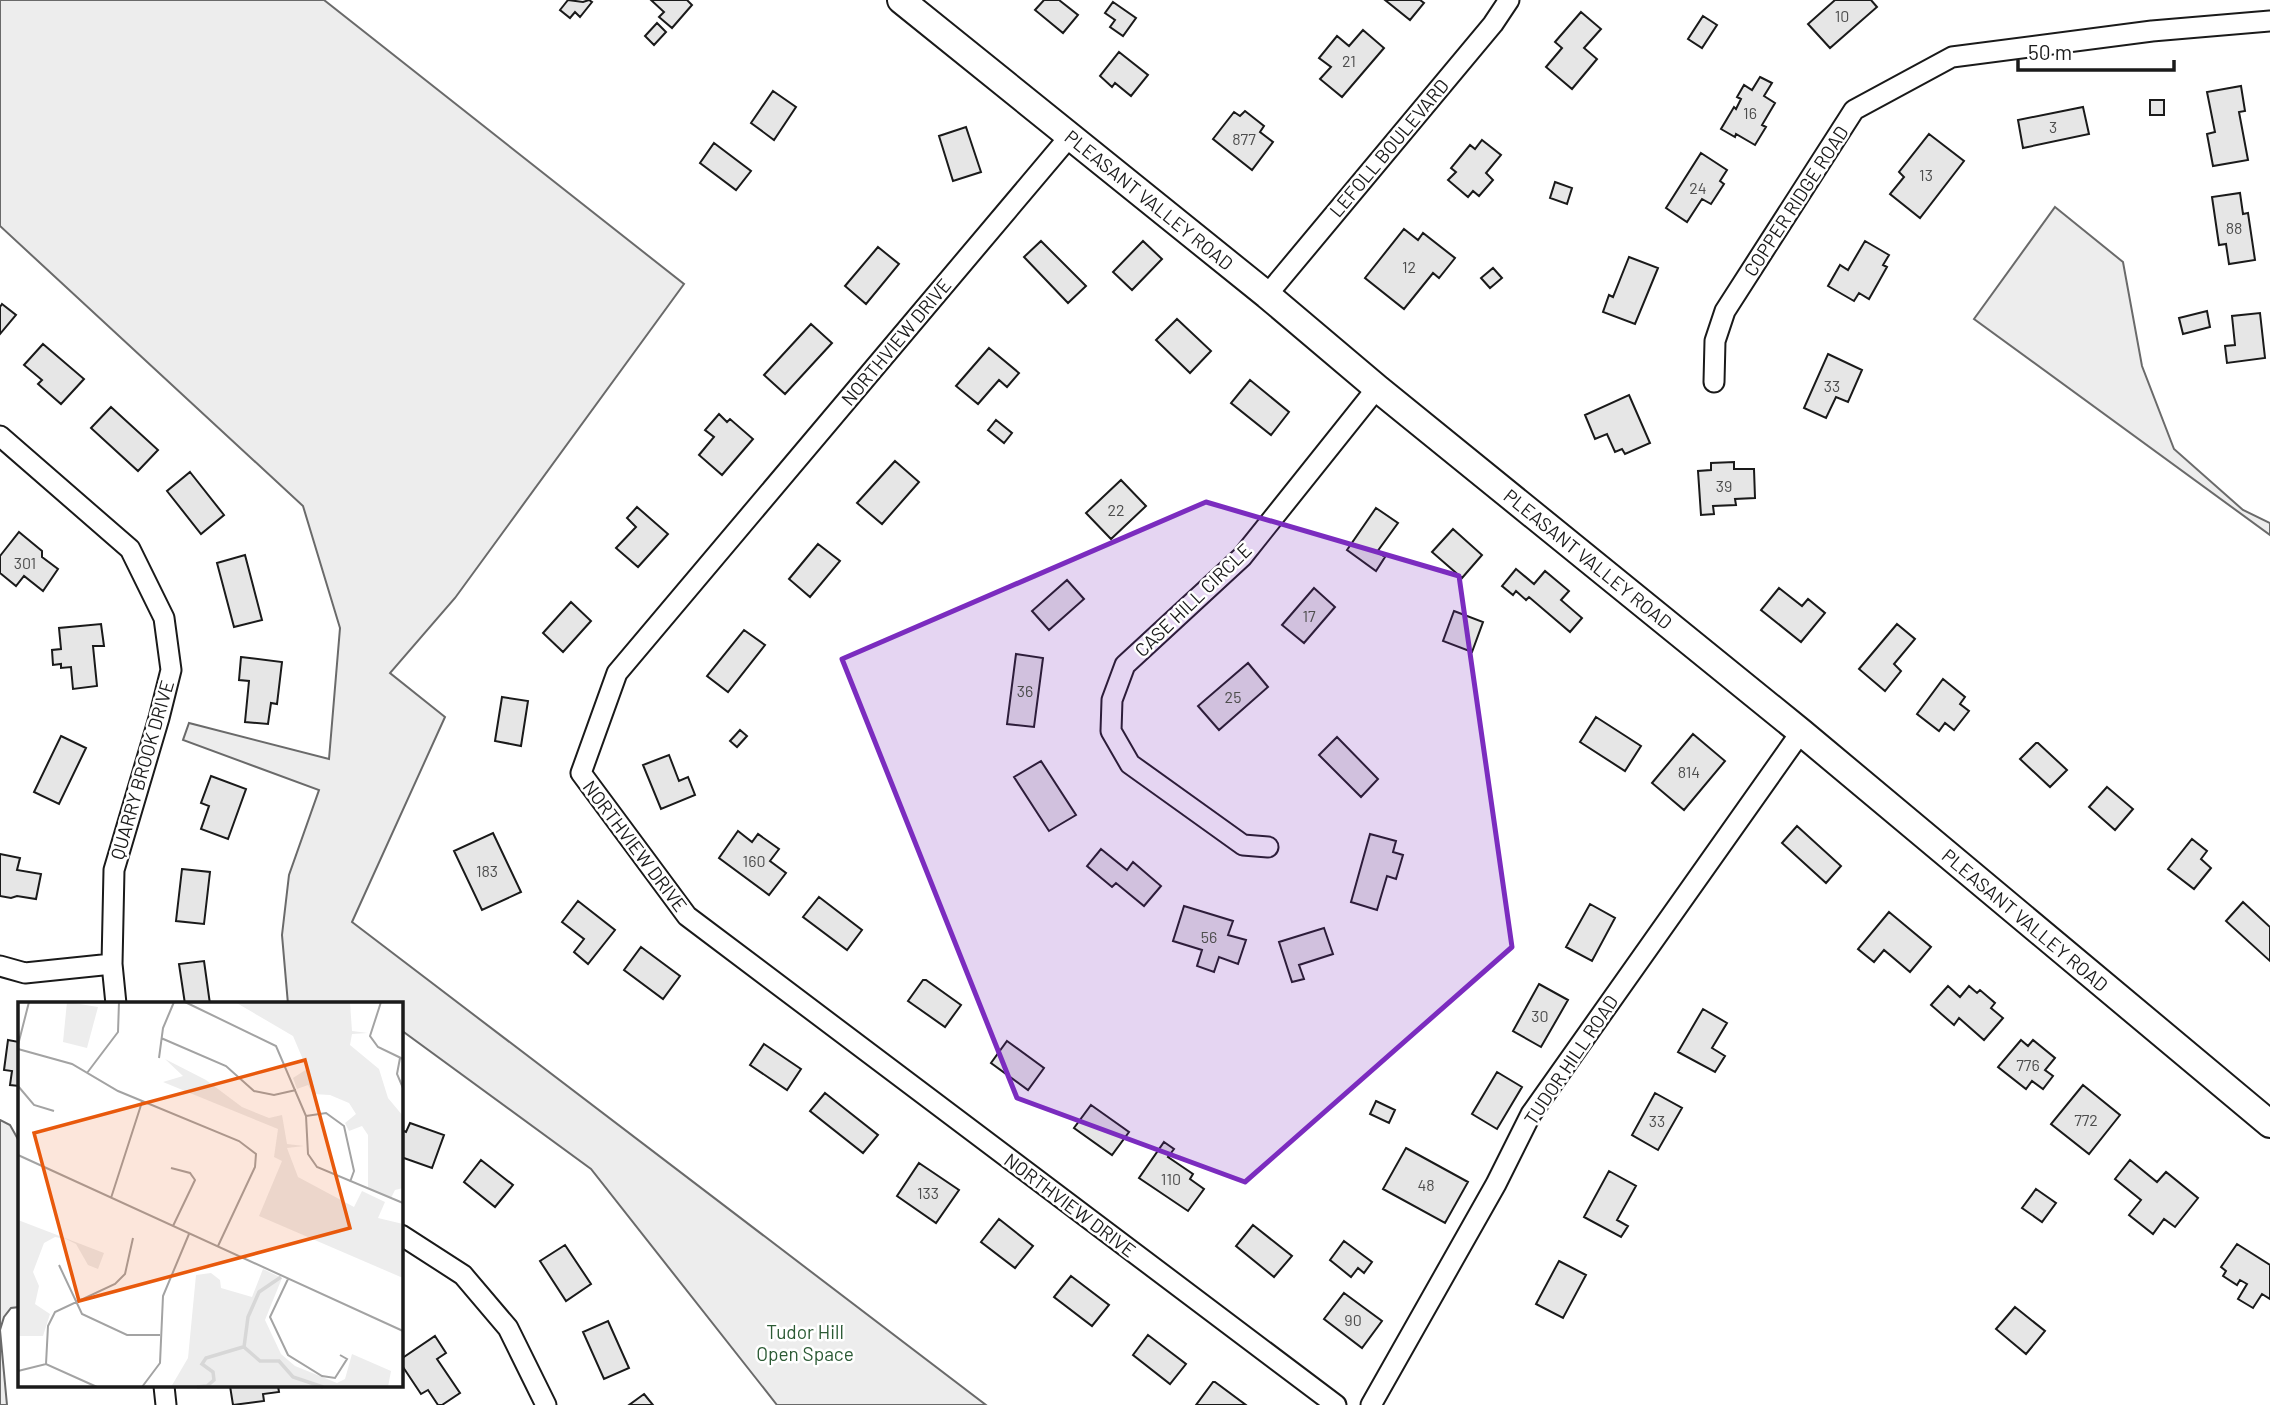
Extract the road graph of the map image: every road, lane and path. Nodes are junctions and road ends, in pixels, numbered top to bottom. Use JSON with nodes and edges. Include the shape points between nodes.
{"nodes":[{"id":1,"x":901,"y":0,"type":"edge"},
{"id":2,"x":1509,"y":0,"type":"edge"},
{"id":3,"x":2270,"y":21,"type":"edge"},
{"id":4,"x":1070,"y":136,"type":"junction"},
{"id":5,"x":1267,"y":295,"type":"junction"},
{"id":6,"x":1714,"y":382,"type":"dead end"},
{"id":7,"x":1377,"y":388,"type":"junction"},
{"id":8,"x":0,"y":436,"type":"edge"},
{"id":9,"x":1801,"y":732,"type":"junction"},
{"id":10,"x":1269,"y":847,"type":"dead end"},
{"id":11,"x":112,"y":964,"type":"junction"},
{"id":12,"x":0,"y":966,"type":"edge"},
{"id":13,"x":116,"y":1002,"type":"edge"},
{"id":14,"x":2270,"y":1124,"type":"edge"},
{"id":15,"x":402,"y":1236,"type":"edge"},
{"id":16,"x":546,"y":1405,"type":"edge"},
{"id":17,"x":1336,"y":1405,"type":"edge"},
{"id":18,"x":1371,"y":1405,"type":"edge"}],
"edges":[{"from":1,"to":4,"type":"main road","name":"PLEASANT VALLEY ROAD"},
{"from":2,"to":5,"type":"street","name":"LEFOLL BOULEVARD"},
{"from":3,"to":6,"type":"street","name":"COPPER RIDGE ROAD","via":[[1952,57],[1854,110],[1725,311],[1715,341]]},
{"from":4,"to":5,"type":"main road","name":"PLEASANT VALLEY ROAD"},
{"from":4,"to":17,"type":"street","name":"NORTHVIEW DRIVE","via":[[617,673],[581,773],[687,916]]},
{"from":5,"to":7,"type":"main road","name":"PLEASANT VALLEY ROAD"},
{"from":7,"to":9,"type":"main road","name":"PLEASANT VALLEY ROAD"},
{"from":7,"to":10,"type":"street","name":"CASE HILL CIRCLE","via":[[1242,557],[1125,665],[1112,700],[1111,731],[1130,764],[1243,845]]},
{"from":8,"to":11,"type":"street","name":"QUARRY BROOK DRIVE","via":[[130,549],[164,618],[171,670],[114,870]]},
{"from":9,"to":14,"type":"main road","name":"PLEASANT VALLEY ROAD"},
{"from":9,"to":18,"type":"street","name":"TUDOR HILL ROAD","via":[[1531,1114]]},
{"from":11,"to":12,"type":"street","via":[[25,973]]},
{"from":11,"to":13,"type":"street","name":"QUARRY BROOK DRIVE"},
{"from":15,"to":16,"type":"street","via":[[463,1275],[508,1328]]}]}
